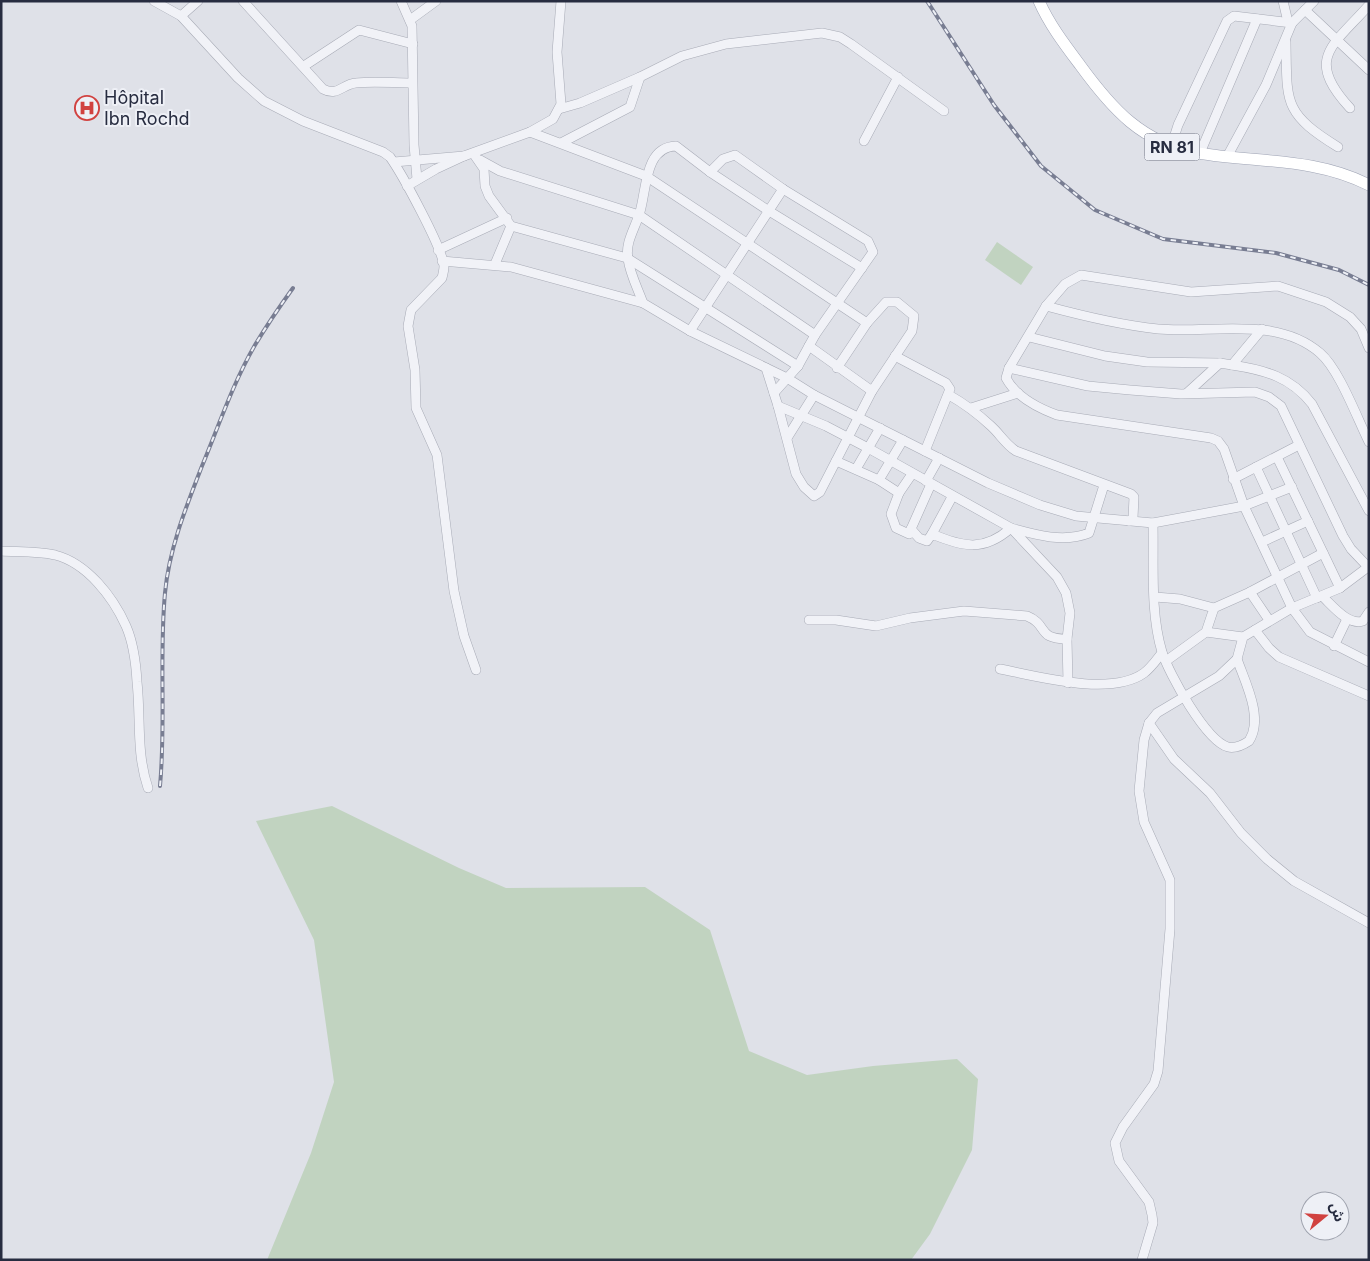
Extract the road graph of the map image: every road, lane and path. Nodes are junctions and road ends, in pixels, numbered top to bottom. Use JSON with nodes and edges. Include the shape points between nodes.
{"nodes":[{"id":1,"x":154,"y":1,"type":"edge"},
{"id":2,"x":198,"y":1,"type":"edge"},
{"id":3,"x":242,"y":1,"type":"edge"},
{"id":4,"x":401,"y":1,"type":"edge"},
{"id":5,"x":436,"y":1,"type":"edge"},
{"id":6,"x":561,"y":1,"type":"edge"},
{"id":7,"x":1039,"y":1,"type":"edge"},
{"id":8,"x":1283,"y":1,"type":"edge"},
{"id":9,"x":1314,"y":1,"type":"edge"},
{"id":10,"x":1369,"y":5,"type":"edge"},
{"id":11,"x":1305,"y":10,"type":"junction"},
{"id":12,"x":181,"y":16,"type":"junction"},
{"id":13,"x":1257,"y":19,"type":"junction"},
{"id":14,"x":410,"y":20,"type":"junction"},
{"id":15,"x":1290,"y":23,"type":"junction"},
{"id":16,"x":1286,"y":37,"type":"junction"},
{"id":17,"x":1337,"y":40,"type":"junction"},
{"id":18,"x":413,"y":44,"type":"junction"},
{"id":19,"x":304,"y":66,"type":"junction"},
{"id":20,"x":1369,"y":70,"type":"edge"},
{"id":21,"x":640,"y":77,"type":"junction"},
{"id":22,"x":898,"y":78,"type":"junction"},
{"id":23,"x":412,"y":83,"type":"junction"},
{"id":24,"x":1350,"y":108,"type":"dead end"},
{"id":25,"x":559,"y":109,"type":"junction"},
{"id":26,"x":944,"y":111,"type":"dead end"},
{"id":27,"x":530,"y":132,"type":"junction"},
{"id":28,"x":864,"y":141,"type":"dead end"},
{"id":29,"x":561,"y":143,"type":"junction"},
{"id":30,"x":1171,"y":147,"type":"junction"},
{"id":31,"x":1338,"y":147,"type":"dead end"},
{"id":32,"x":1200,"y":153,"type":"junction"},
{"id":33,"x":470,"y":155,"type":"junction"},
{"id":34,"x":1228,"y":155,"type":"junction"},
{"id":35,"x":415,"y":161,"type":"junction"},
{"id":36,"x":394,"y":162,"type":"junction"},
{"id":37,"x":710,"y":172,"type":"junction"},
{"id":38,"x":646,"y":176,"type":"junction"},
{"id":39,"x":417,"y":179,"type":"junction"},
{"id":40,"x":1369,"y":185,"type":"edge"},
{"id":41,"x":407,"y":186,"type":"junction"},
{"id":42,"x":783,"y":189,"type":"junction"},
{"id":43,"x":768,"y":211,"type":"junction"},
{"id":44,"x":639,"y":215,"type":"junction"},
{"id":45,"x":509,"y":222,"type":"junction"},
{"id":46,"x":746,"y":245,"type":"junction"},
{"id":47,"x":438,"y":250,"type":"junction"},
{"id":48,"x":627,"y":258,"type":"junction"},
{"id":49,"x":442,"y":261,"type":"junction"},
{"id":50,"x":495,"y":264,"type":"junction"},
{"id":51,"x":862,"y":268,"type":"junction"},
{"id":52,"x":728,"y":274,"type":"junction"},
{"id":53,"x":643,"y":303,"type":"junction"},
{"id":54,"x":836,"y":304,"type":"junction"},
{"id":55,"x":1046,"y":306,"type":"junction"},
{"id":56,"x":707,"y":308,"type":"junction"},
{"id":57,"x":867,"y":323,"type":"junction"},
{"id":58,"x":1262,"y":329,"type":"junction"},
{"id":59,"x":690,"y":331,"type":"junction"},
{"id":60,"x":815,"y":335,"type":"junction"},
{"id":61,"x":1029,"y":337,"type":"junction"},
{"id":62,"x":809,"y":346,"type":"junction"},
{"id":63,"x":1369,"y":348,"type":"edge"},
{"id":64,"x":895,"y":356,"type":"junction"},
{"id":65,"x":1220,"y":363,"type":"junction"},
{"id":66,"x":1232,"y":365,"type":"junction"},
{"id":67,"x":798,"y":366,"type":"junction"},
{"id":68,"x":766,"y":368,"type":"junction"},
{"id":69,"x":837,"y":368,"type":"junction"},
{"id":70,"x":1009,"y":368,"type":"junction"},
{"id":71,"x":786,"y":378,"type":"junction"},
{"id":72,"x":872,"y":391,"type":"junction"},
{"id":73,"x":774,"y":393,"type":"junction"},
{"id":74,"x":1018,"y":393,"type":"junction"},
{"id":75,"x":1187,"y":393,"type":"junction"},
{"id":76,"x":814,"y":395,"type":"junction"},
{"id":77,"x":949,"y":395,"type":"junction"},
{"id":78,"x":778,"y":406,"type":"junction"},
{"id":79,"x":971,"y":408,"type":"junction"},
{"id":80,"x":803,"y":416,"type":"junction"},
{"id":81,"x":858,"y":416,"type":"junction"},
{"id":82,"x":880,"y":428,"type":"junction"},
{"id":83,"x":787,"y":438,"type":"junction"},
{"id":84,"x":847,"y":438,"type":"junction"},
{"id":85,"x":903,"y":440,"type":"junction"},
{"id":86,"x":1369,"y":442,"type":"edge"},
{"id":87,"x":1299,"y":445,"type":"junction"},
{"id":88,"x":868,"y":448,"type":"junction"},
{"id":89,"x":925,"y":451,"type":"junction"},
{"id":90,"x":1277,"y":456,"type":"junction"},
{"id":91,"x":939,"y":458,"type":"junction"},
{"id":92,"x":836,"y":461,"type":"junction"},
{"id":93,"x":890,"y":461,"type":"junction"},
{"id":94,"x":1256,"y":467,"type":"junction"},
{"id":95,"x":856,"y":469,"type":"junction"},
{"id":96,"x":912,"y":474,"type":"junction"},
{"id":97,"x":1233,"y":479,"type":"junction"},
{"id":98,"x":879,"y":480,"type":"junction"},
{"id":99,"x":928,"y":482,"type":"junction"},
{"id":100,"x":1104,"y":485,"type":"junction"},
{"id":101,"x":1292,"y":487,"type":"junction"},
{"id":102,"x":899,"y":493,"type":"junction"},
{"id":103,"x":1269,"y":496,"type":"junction"},
{"id":104,"x":952,"y":497,"type":"junction"},
{"id":105,"x":1244,"y":506,"type":"junction"},
{"id":106,"x":1369,"y":511,"type":"edge"},
{"id":107,"x":1093,"y":518,"type":"junction"},
{"id":108,"x":1129,"y":521,"type":"junction"},
{"id":109,"x":1308,"y":521,"type":"junction"},
{"id":110,"x":1153,"y":523,"type":"junction"},
{"id":111,"x":1011,"y":528,"type":"junction"},
{"id":112,"x":912,"y":529,"type":"junction"},
{"id":113,"x":1286,"y":531,"type":"junction"},
{"id":114,"x":932,"y":534,"type":"junction"},
{"id":115,"x":1262,"y":542,"type":"junction"},
{"id":116,"x":1,"y":551,"type":"edge"},
{"id":117,"x":1323,"y":553,"type":"junction"},
{"id":118,"x":1300,"y":564,"type":"junction"},
{"id":119,"x":1368,"y":568,"type":"edge"},
{"id":120,"x":1278,"y":576,"type":"junction"},
{"id":121,"x":1340,"y":588,"type":"junction"},
{"id":122,"x":1250,"y":592,"type":"junction"},
{"id":123,"x":1155,"y":597,"type":"junction"},
{"id":124,"x":1320,"y":597,"type":"junction"},
{"id":125,"x":1214,"y":608,"type":"junction"},
{"id":126,"x":1292,"y":608,"type":"junction"},
{"id":127,"x":1369,"y":612,"type":"edge"},
{"id":128,"x":1347,"y":619,"type":"junction"},
{"id":129,"x":808,"y":620,"type":"dead end"},
{"id":130,"x":1270,"y":620,"type":"junction"},
{"id":131,"x":1255,"y":630,"type":"junction"},
{"id":132,"x":1206,"y":632,"type":"junction"},
{"id":133,"x":1243,"y":637,"type":"junction"},
{"id":134,"x":1067,"y":639,"type":"junction"},
{"id":135,"x":1334,"y":646,"type":"junction"},
{"id":136,"x":1164,"y":657,"type":"junction"},
{"id":137,"x":1237,"y":659,"type":"junction"},
{"id":138,"x":1369,"y":662,"type":"edge"},
{"id":139,"x":1000,"y":669,"type":"dead end"},
{"id":140,"x":476,"y":670,"type":"dead end"},
{"id":141,"x":1068,"y":683,"type":"junction"},
{"id":142,"x":1185,"y":696,"type":"junction"},
{"id":143,"x":1369,"y":696,"type":"edge"},
{"id":144,"x":1149,"y":723,"type":"junction"},
{"id":145,"x":148,"y":788,"type":"dead end"},
{"id":146,"x":1369,"y":923,"type":"edge"},
{"id":147,"x":1142,"y":1260,"type":"edge"}],
"edges":[{"from":1,"to":12,"type":"street"},
{"from":2,"to":12,"type":"street"},
{"from":3,"to":19,"type":"street"},
{"from":4,"to":14,"type":"street"},
{"from":5,"to":14,"type":"street"},
{"from":6,"to":25,"type":"street","via":[[557,52],[561,94]]},
{"from":7,"to":30,"type":"main road","number":"RN 81","via":[[1059,37],[1102,96],[1143,133]]},
{"from":8,"to":15,"type":"street"},
{"from":9,"to":11,"type":"street"},
{"from":10,"to":17,"type":"street"},
{"from":11,"to":15,"type":"street"},
{"from":11,"to":17,"type":"street"},
{"from":12,"to":36,"type":"street","via":[[238,78],[264,101],[303,121],[383,152]]},
{"from":13,"to":15,"type":"street"},
{"from":13,"to":30,"type":"street","via":[[1234,16],[1227,21],[1178,125]]},
{"from":13,"to":32,"type":"street"},
{"from":14,"to":18,"type":"street"},
{"from":15,"to":16,"type":"street"},
{"from":16,"to":31,"type":"street","via":[[1290,104],[1310,129]]},
{"from":16,"to":34,"type":"street","via":[[1266,85]]},
{"from":17,"to":20,"type":"street"},
{"from":17,"to":24,"type":"street","via":[[1326,58],[1328,81]]},
{"from":18,"to":19,"type":"street","via":[[358,30]]},
{"from":18,"to":23,"type":"street"},
{"from":19,"to":23,"type":"street","via":[[323,89],[333,93],[356,83]]},
{"from":21,"to":22,"type":"street","via":[[696,51],[726,44],[822,33],[840,37]]},
{"from":21,"to":25,"type":"street"},
{"from":21,"to":29,"type":"street","via":[[630,107]]},
{"from":22,"to":26,"type":"street"},
{"from":22,"to":28,"type":"street"},
{"from":23,"to":35,"type":"street"},
{"from":25,"to":27,"type":"street","via":[[550,121]]},
{"from":27,"to":29,"type":"street"},
{"from":27,"to":33,"type":"street"},
{"from":29,"to":38,"type":"street"},
{"from":30,"to":32,"type":"main road","number":"RN 81"},
{"from":32,"to":34,"type":"main road","number":"RN 81"},
{"from":33,"to":35,"type":"street"},
{"from":33,"to":39,"type":"street"},
{"from":33,"to":44,"type":"street","via":[[500,171]]},
{"from":33,"to":45,"type":"street","via":[[484,169],[489,196]]},
{"from":34,"to":40,"type":"main road","number":"RN 81","via":[[1306,164],[1333,170]]},
{"from":35,"to":36,"type":"street"},
{"from":35,"to":39,"type":"street"},
{"from":36,"to":41,"type":"street"},
{"from":37,"to":38,"type":"street","via":[[676,146],[671,146],[654,160]]},
{"from":37,"to":42,"type":"street","via":[[723,159],[735,155]]},
{"from":37,"to":43,"type":"street"},
{"from":38,"to":44,"type":"street"},
{"from":38,"to":46,"type":"street"},
{"from":39,"to":41,"type":"street"},
{"from":41,"to":47,"type":"street"},
{"from":42,"to":43,"type":"street"},
{"from":42,"to":51,"type":"street","via":[[870,244],[873,252]]},
{"from":43,"to":46,"type":"street"},
{"from":43,"to":51,"type":"street"},
{"from":44,"to":48,"type":"street","via":[[629,240]]},
{"from":44,"to":52,"type":"street"},
{"from":45,"to":47,"type":"street"},
{"from":45,"to":48,"type":"street"},
{"from":45,"to":50,"type":"street"},
{"from":46,"to":52,"type":"street"},
{"from":46,"to":54,"type":"street"},
{"from":47,"to":49,"type":"street"},
{"from":48,"to":53,"type":"street"},
{"from":48,"to":56,"type":"street"},
{"from":49,"to":50,"type":"street"},
{"from":49,"to":140,"type":"street","via":[[442,278],[412,310],[408,326],[415,370],[416,408],[437,455],[454,591]]},
{"from":50,"to":53,"type":"street"},
{"from":51,"to":54,"type":"street"},
{"from":52,"to":56,"type":"street"},
{"from":52,"to":60,"type":"street"},
{"from":53,"to":59,"type":"street"},
{"from":54,"to":57,"type":"street"},
{"from":54,"to":60,"type":"street"},
{"from":55,"to":58,"type":"street","via":[[1100,320],[1159,329]]},
{"from":55,"to":61,"type":"street"},
{"from":55,"to":63,"type":"street","via":[[1064,284],[1081,275],[1191,292],[1278,286],[1326,302],[1350,317]]},
{"from":56,"to":59,"type":"street"},
{"from":56,"to":67,"type":"street"},
{"from":57,"to":64,"type":"street","via":[[882,305],[892,300],[914,316],[912,332]]},
{"from":57,"to":69,"type":"street"},
{"from":58,"to":66,"type":"street"},
{"from":58,"to":86,"type":"street","via":[[1286,334],[1319,352],[1330,363]]},
{"from":59,"to":68,"type":"street"},
{"from":60,"to":62,"type":"street"},
{"from":61,"to":65,"type":"street","via":[[1105,356],[1147,362]]},
{"from":61,"to":70,"type":"street"},
{"from":62,"to":67,"type":"street"},
{"from":62,"to":69,"type":"street"},
{"from":64,"to":72,"type":"street"},
{"from":64,"to":77,"type":"street","via":[[946,384],[950,389]]},
{"from":65,"to":66,"type":"street"},
{"from":65,"to":75,"type":"street"},
{"from":66,"to":106,"type":"street","via":[[1280,376],[1302,391]]},
{"from":67,"to":71,"type":"street"},
{"from":68,"to":71,"type":"street"},
{"from":68,"to":73,"type":"street"},
{"from":69,"to":72,"type":"street"},
{"from":70,"to":74,"type":"street","via":[[1006,378]]},
{"from":70,"to":75,"type":"street","via":[[1088,386]]},
{"from":71,"to":73,"type":"street"},
{"from":71,"to":76,"type":"street"},
{"from":72,"to":81,"type":"street"},
{"from":73,"to":78,"type":"street"},
{"from":74,"to":79,"type":"street"},
{"from":74,"to":97,"type":"street","via":[[1042,410],[1057,415],[1211,438],[1222,444]]},
{"from":75,"to":87,"type":"street","via":[[1255,392],[1269,397],[1281,406]]},
{"from":76,"to":80,"type":"street"},
{"from":76,"to":81,"type":"street"},
{"from":77,"to":79,"type":"street"},
{"from":77,"to":89,"type":"street"},
{"from":78,"to":80,"type":"street"},
{"from":78,"to":83,"type":"street"},
{"from":79,"to":100,"type":"street","via":[[1006,445],[1016,451]]},
{"from":80,"to":83,"type":"street"},
{"from":80,"to":84,"type":"street"},
{"from":81,"to":82,"type":"street"},
{"from":81,"to":84,"type":"street"},
{"from":82,"to":85,"type":"street"},
{"from":82,"to":88,"type":"street"},
{"from":83,"to":92,"type":"street","via":[[796,474],[812,496],[819,494]]},
{"from":84,"to":88,"type":"street"},
{"from":84,"to":92,"type":"street"},
{"from":85,"to":89,"type":"street"},
{"from":85,"to":93,"type":"street"},
{"from":87,"to":90,"type":"street"},
{"from":87,"to":119,"type":"street","via":[[1343,536]]},
{"from":88,"to":93,"type":"street"},
{"from":88,"to":95,"type":"street"},
{"from":89,"to":91,"type":"street"},
{"from":90,"to":94,"type":"street"},
{"from":90,"to":101,"type":"street"},
{"from":91,"to":99,"type":"street"},
{"from":91,"to":107,"type":"street","via":[[1040,505]]},
{"from":92,"to":95,"type":"street"},
{"from":93,"to":96,"type":"street"},
{"from":93,"to":98,"type":"street"},
{"from":94,"to":97,"type":"street"},
{"from":94,"to":103,"type":"street"},
{"from":95,"to":98,"type":"street"},
{"from":96,"to":99,"type":"street"},
{"from":96,"to":102,"type":"street"},
{"from":97,"to":105,"type":"street"},
{"from":98,"to":102,"type":"street"},
{"from":99,"to":104,"type":"street"},
{"from":99,"to":112,"type":"street"},
{"from":100,"to":107,"type":"street"},
{"from":100,"to":108,"type":"street","via":[[1133,495],[1133,518]]},
{"from":101,"to":103,"type":"street"},
{"from":101,"to":109,"type":"street"},
{"from":102,"to":112,"type":"street","via":[[891,514],[895,526],[909,534]]},
{"from":103,"to":105,"type":"street"},
{"from":103,"to":113,"type":"street"},
{"from":104,"to":111,"type":"street"},
{"from":104,"to":114,"type":"street"},
{"from":105,"to":110,"type":"street"},
{"from":105,"to":115,"type":"street"},
{"from":107,"to":108,"type":"street"},
{"from":107,"to":111,"type":"street","via":[[1089,533],[1081,537],[1044,537]]},
{"from":108,"to":110,"type":"street"},
{"from":109,"to":113,"type":"street"},
{"from":109,"to":117,"type":"street"},
{"from":110,"to":123,"type":"street"},
{"from":111,"to":114,"type":"street","via":[[999,539],[970,546],[955,544]]},
{"from":111,"to":134,"type":"street","via":[[1057,577],[1066,593],[1070,614]]},
{"from":112,"to":114,"type":"street","via":[[919,538],[927,541]]},
{"from":113,"to":115,"type":"street"},
{"from":113,"to":118,"type":"street"},
{"from":115,"to":120,"type":"street"},
{"from":116,"to":145,"type":"street","via":[[56,555],[83,570],[107,594],[126,626],[131,643],[138,682],[140,758]]},
{"from":117,"to":118,"type":"street"},
{"from":117,"to":121,"type":"street"},
{"from":118,"to":120,"type":"street"},
{"from":118,"to":124,"type":"street"},
{"from":119,"to":121,"type":"street"},
{"from":120,"to":122,"type":"street"},
{"from":120,"to":126,"type":"street"},
{"from":121,"to":124,"type":"street"},
{"from":122,"to":125,"type":"street"},
{"from":122,"to":130,"type":"street"},
{"from":123,"to":125,"type":"street","via":[[1180,599]]},
{"from":123,"to":136,"type":"street"},
{"from":124,"to":126,"type":"street"},
{"from":124,"to":128,"type":"street"},
{"from":125,"to":132,"type":"street"},
{"from":126,"to":130,"type":"street"},
{"from":126,"to":135,"type":"street","via":[[1310,632]]},
{"from":127,"to":128,"type":"street","via":[[1360,622]]},
{"from":128,"to":135,"type":"street"},
{"from":129,"to":134,"type":"street","via":[[876,626],[964,611],[1027,616],[1035,620],[1046,636]]},
{"from":130,"to":131,"type":"street"},
{"from":131,"to":133,"type":"street"},
{"from":131,"to":143,"type":"street","via":[[1268,648],[1280,657]]},
{"from":132,"to":133,"type":"street"},
{"from":132,"to":136,"type":"street"},
{"from":133,"to":137,"type":"street"},
{"from":134,"to":141,"type":"street"},
{"from":135,"to":138,"type":"street"},
{"from":136,"to":141,"type":"street","via":[[1144,673],[1128,679],[1092,684]]},
{"from":136,"to":142,"type":"street"},
{"from":137,"to":142,"type":"street","via":[[1219,676]]},
{"from":137,"to":142,"type":"street","via":[[1256,724],[1249,741],[1236,748],[1221,744],[1212,737]]},
{"from":139,"to":141,"type":"street"},
{"from":142,"to":144,"type":"street","via":[[1167,706]]},
{"from":144,"to":146,"type":"street","via":[[1174,759],[1210,793],[1241,833],[1268,859],[1294,881]]},
{"from":144,"to":147,"type":"street","via":[[1140,764],[1139,791],[1144,822],[1170,880],[1170,929],[1160,1057],[1154,1084],[1123,1126],[1115,1143],[1119,1161],[1148,1202],[1152,1215],[1153,1224]]}]}
